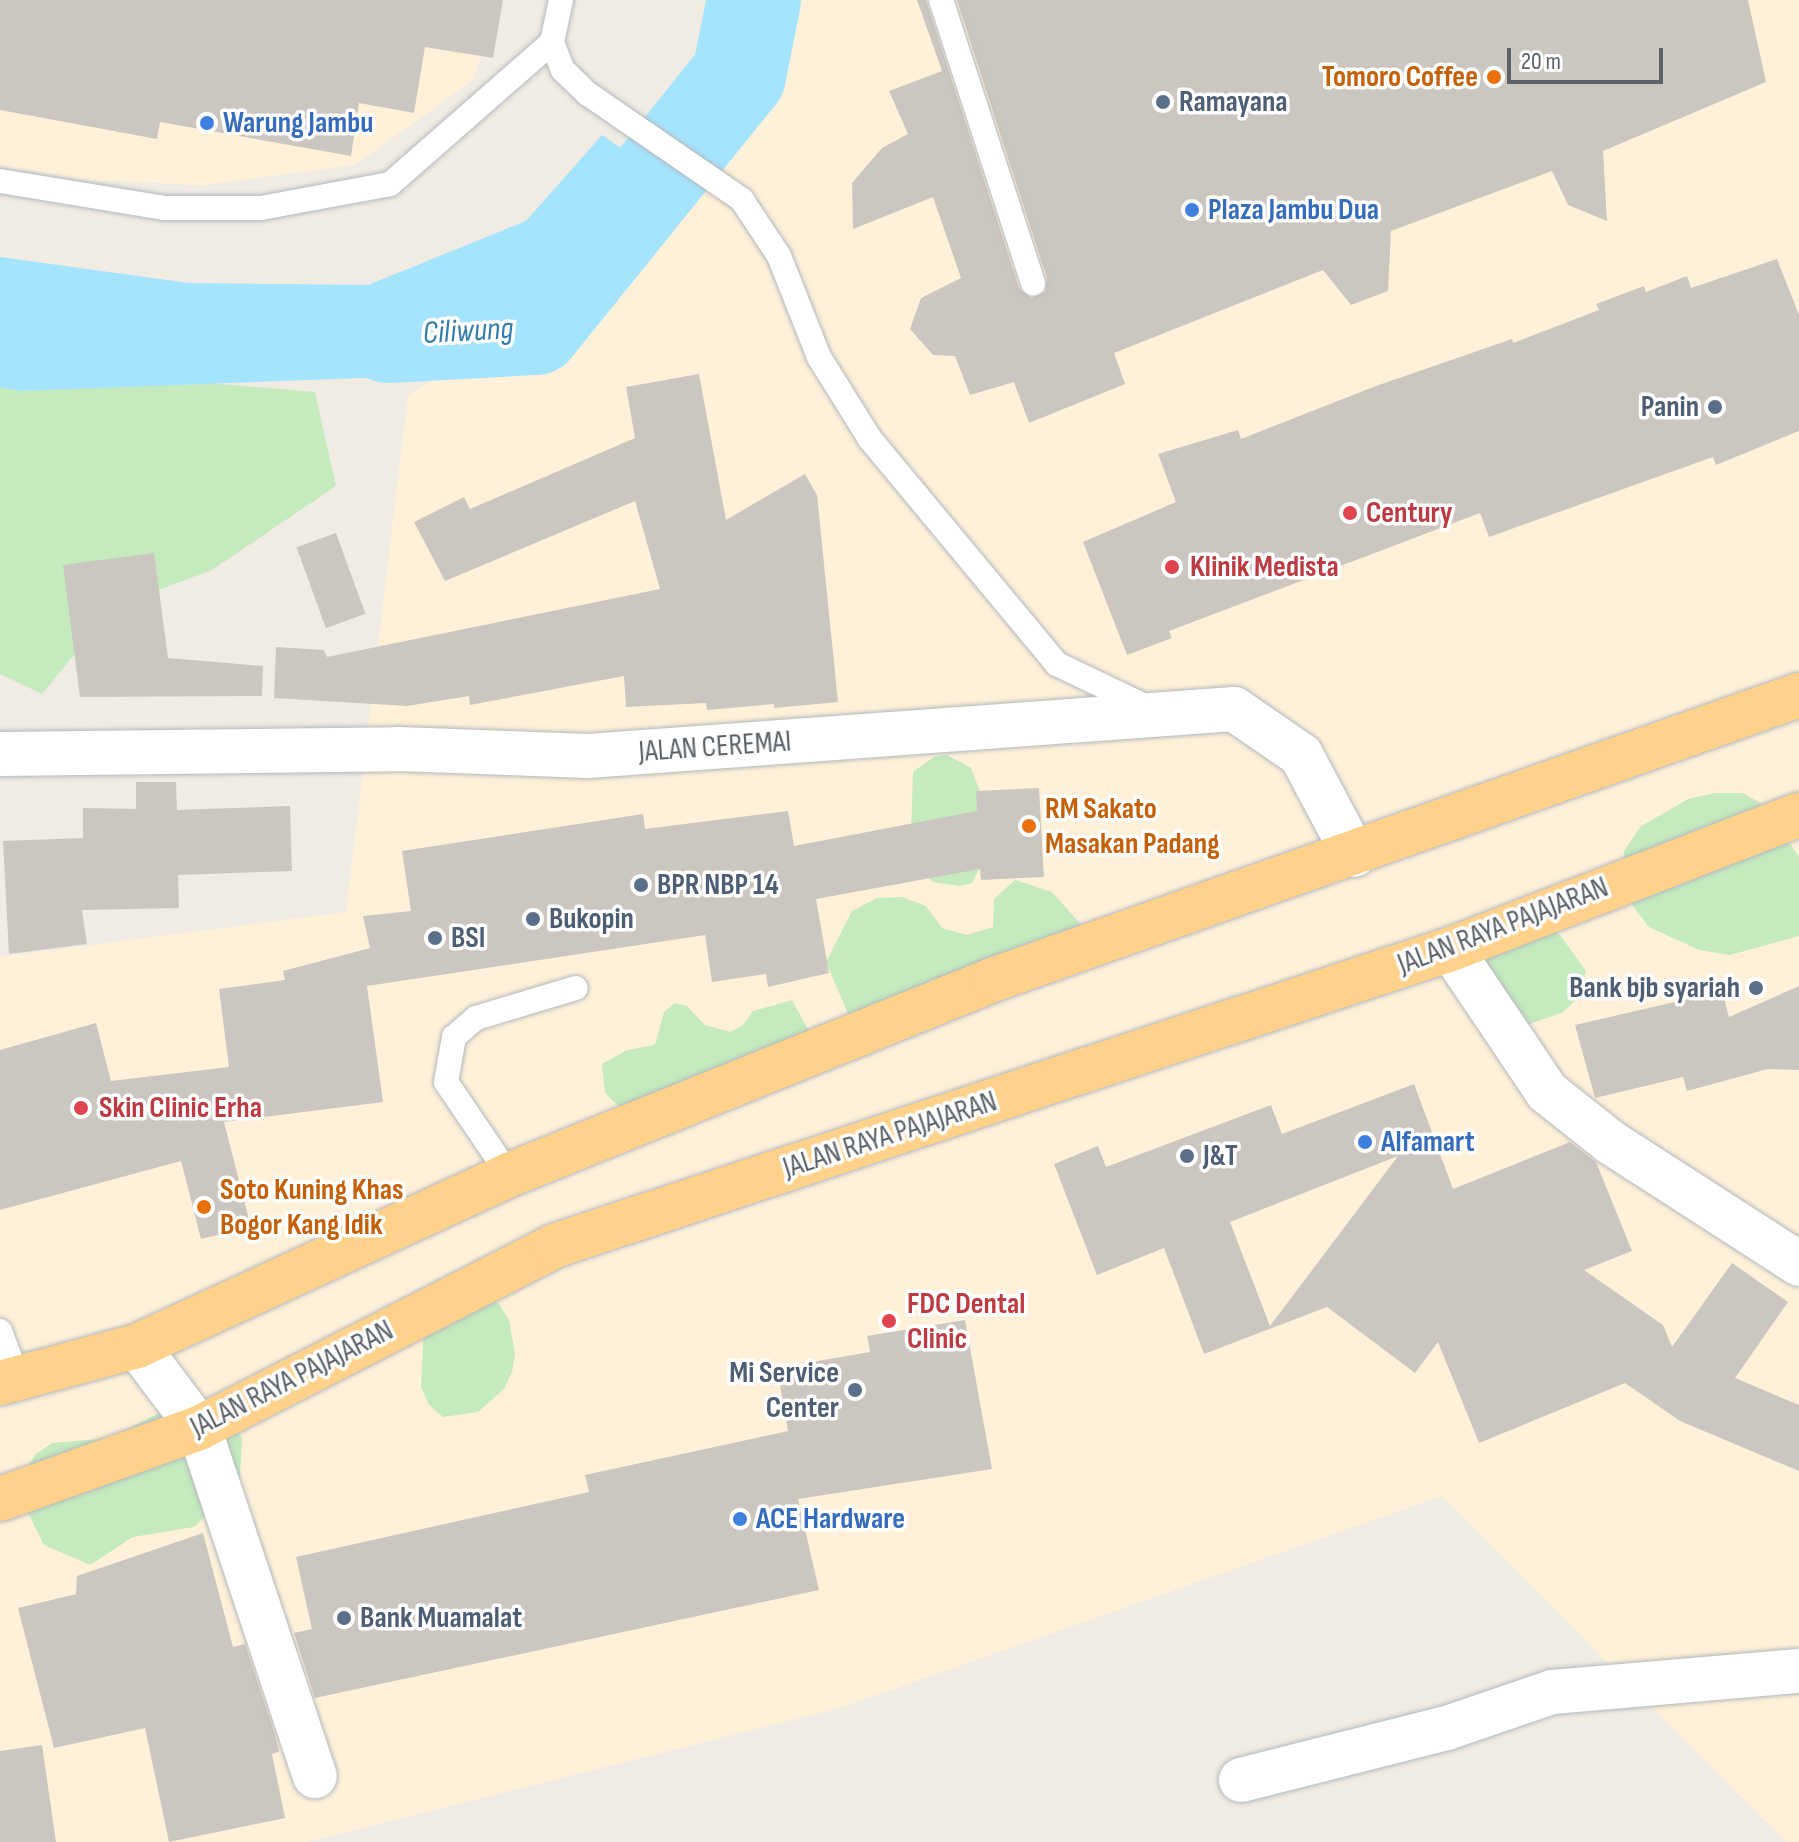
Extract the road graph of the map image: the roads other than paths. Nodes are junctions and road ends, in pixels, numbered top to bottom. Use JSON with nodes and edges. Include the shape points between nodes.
{"nodes":[{"id":1,"x":561,"y":0,"type":"edge"},
{"id":2,"x":941,"y":0,"type":"edge"},
{"id":3,"x":552,"y":42,"type":"junction"},
{"id":4,"x":0,"y":181,"type":"edge"},
{"id":5,"x":1033,"y":283,"type":"dead end"},
{"id":6,"x":1799,"y":695,"type":"edge"},
{"id":7,"x":1168,"y":716,"type":"junction"},
{"id":8,"x":0,"y":754,"type":"edge"},
{"id":9,"x":1799,"y":815,"type":"edge"},
{"id":10,"x":1354,"y":855,"type":"junction"},
{"id":11,"x":1451,"y":949,"type":"junction"},
{"id":12,"x":576,"y":988,"type":"dead end"},
{"id":13,"x":509,"y":1175,"type":"junction"},
{"id":14,"x":1799,"y":1264,"type":"edge"},
{"id":15,"x":0,"y":1331,"type":"edge"},
{"id":16,"x":137,"y":1346,"type":"junction"},
{"id":17,"x":9,"y":1380,"type":"edge"},
{"id":18,"x":199,"y":1428,"type":"junction"},
{"id":19,"x":0,"y":1499,"type":"edge"},
{"id":20,"x":1799,"y":1671,"type":"edge"},
{"id":21,"x":315,"y":1776,"type":"dead end"},
{"id":22,"x":1241,"y":1780,"type":"dead end"}],
"edges":[{"from":1,"to":3,"type":"lane"},
{"from":2,"to":5,"type":"lane"},
{"from":3,"to":4,"type":"lane","via":[[390,184],[261,208],[192,208]]},
{"from":3,"to":7,"type":"lane","via":[[563,70],[588,94],[742,200],[779,256],[819,357],[870,439],[1057,664]]},
{"from":6,"to":10,"type":"highway"},
{"from":7,"to":8,"type":"street","name":"JALAN CEREMAI","via":[[588,756],[309,749]]},
{"from":7,"to":10,"type":"street","name":"JALAN CEREMAI","via":[[1234,709],[1301,755]]},
{"from":9,"to":11,"type":"highway","name":"JALAN RAYA PAJAJARAN"},
{"from":10,"to":13,"type":"highway","via":[[995,979]]},
{"from":11,"to":14,"type":"street","via":[[1547,1092],[1610,1142]]},
{"from":11,"to":18,"type":"highway","name":"JALAN RAYA PAJAJARAN","via":[[554,1246]]},
{"from":12,"to":13,"type":"lane","via":[[476,1018],[454,1037],[446,1082]]},
{"from":13,"to":16,"type":"highway"},
{"from":15,"to":17,"type":"lane"},
{"from":16,"to":17,"type":"highway"},
{"from":16,"to":18,"type":"street"},
{"from":18,"to":19,"type":"highway","name":"JALAN RAYA PAJAJARAN"},
{"from":18,"to":21,"type":"street"},
{"from":20,"to":22,"type":"street","via":[[1552,1692],[1447,1728]]}]}
